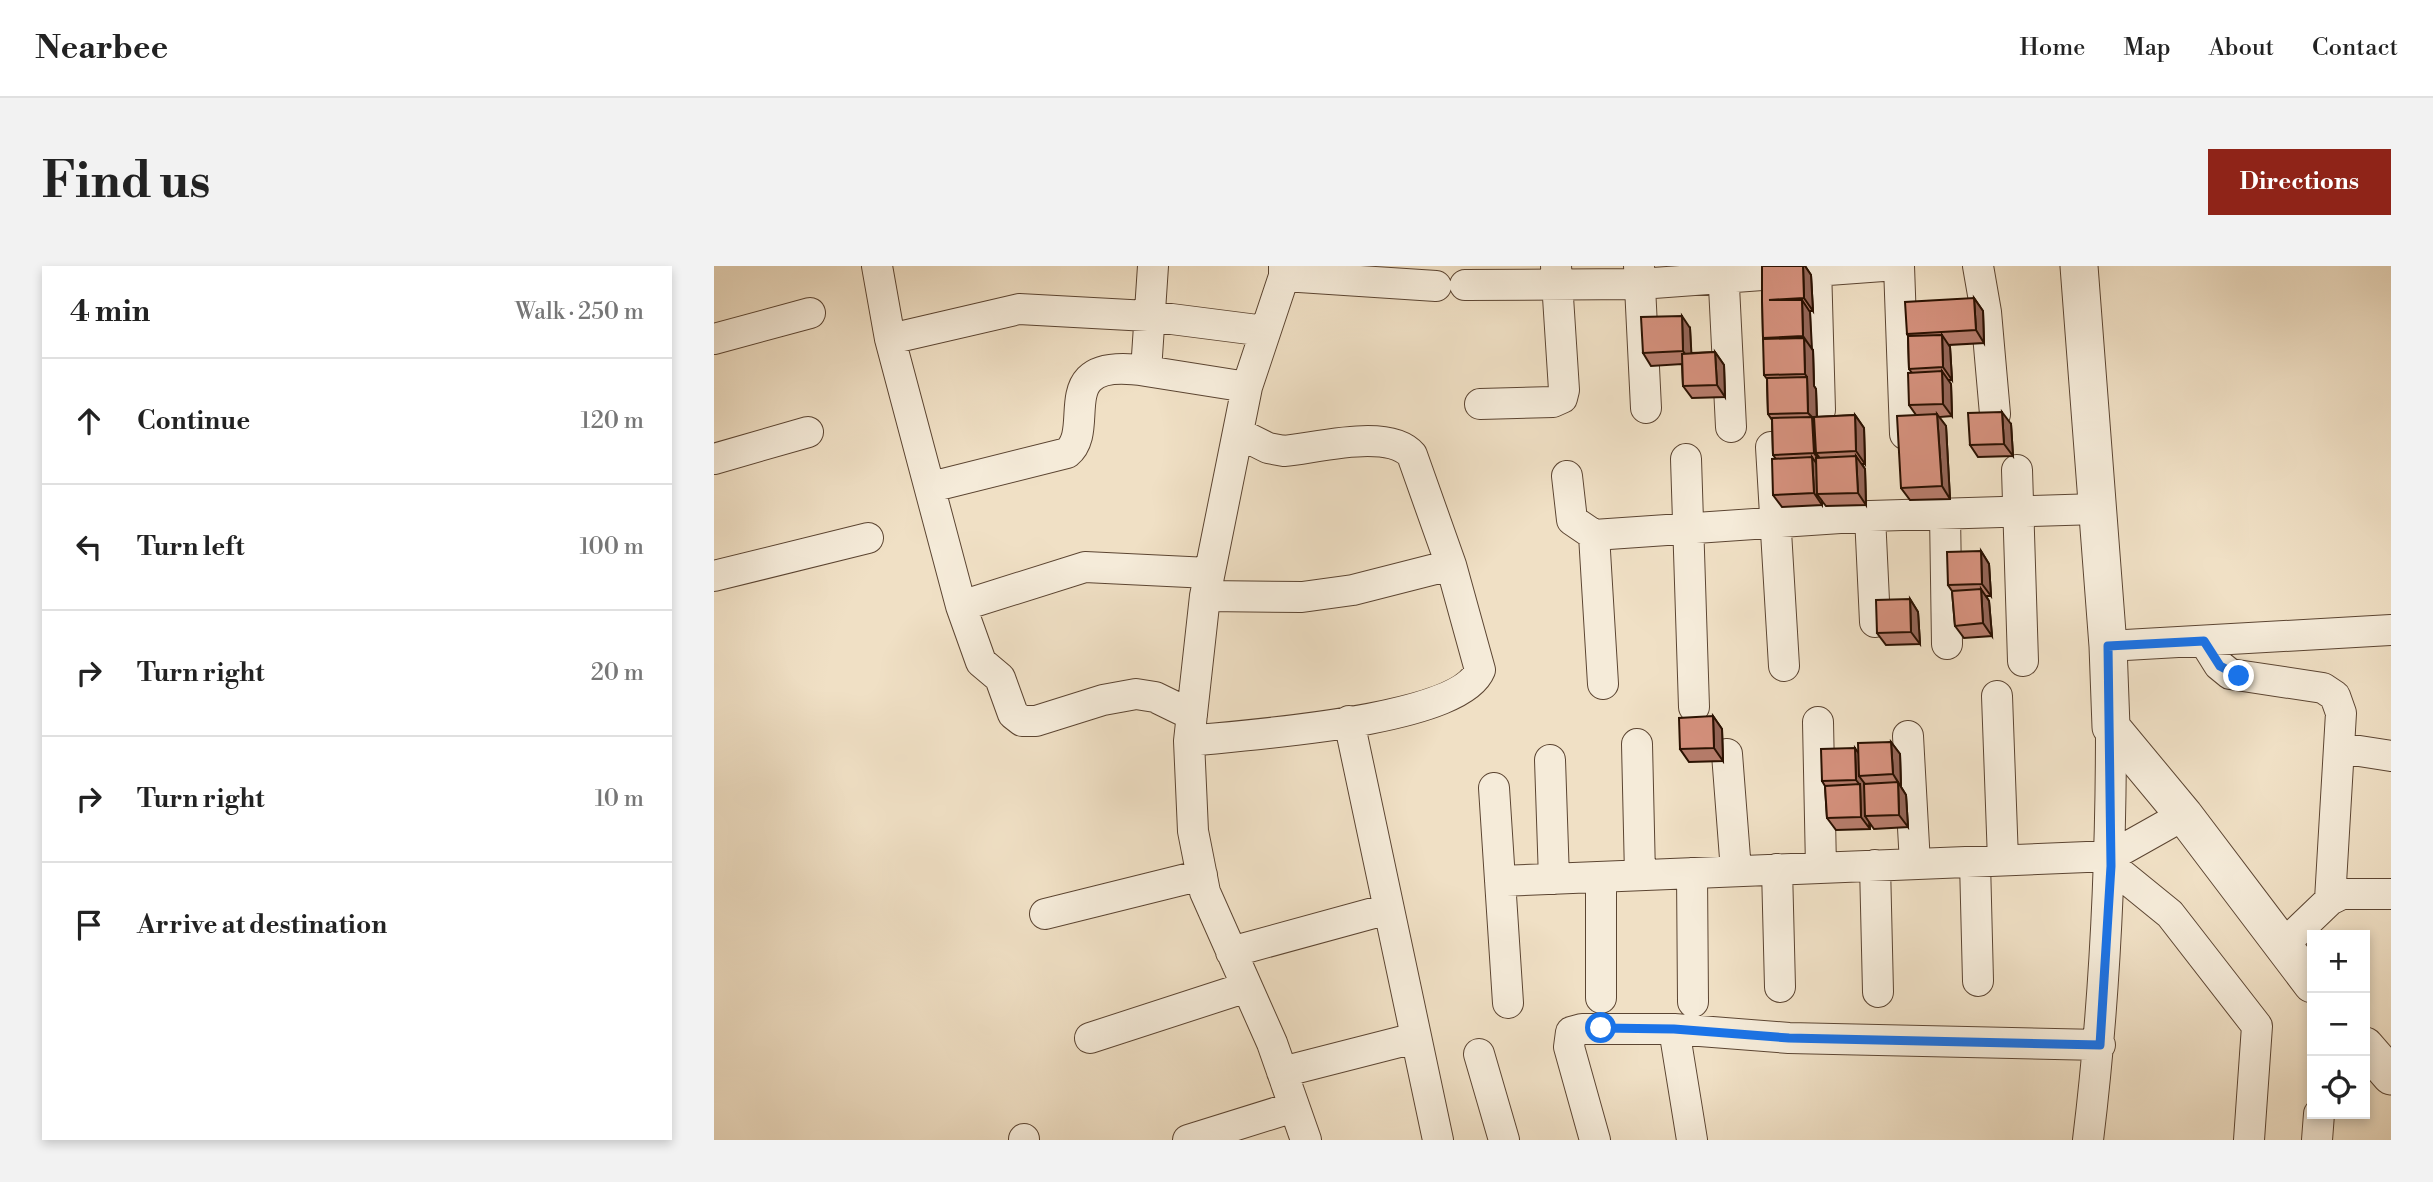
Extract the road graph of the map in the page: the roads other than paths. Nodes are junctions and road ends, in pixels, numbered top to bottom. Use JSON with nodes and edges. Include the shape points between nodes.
{"nodes":[{"id":1,"x":877,"y":266,"type":"edge"},
{"id":2,"x":1153,"y":266,"type":"edge"},
{"id":3,"x":1883,"y":266,"type":"edge"},
{"id":4,"x":1899,"y":266,"type":"edge"},
{"id":5,"x":1978,"y":266,"type":"edge"},
{"id":6,"x":2079,"y":266,"type":"edge"},
{"id":7,"x":1816,"y":268,"type":"edge"},
{"id":8,"x":1284,"y":271,"type":"edge"},
{"id":9,"x":1723,"y":272,"type":"edge"},
{"id":10,"x":1556,"y":274,"type":"edge"},
{"id":11,"x":1639,"y":275,"type":"edge"},
{"id":12,"x":810,"y":313,"type":"dead end"},
{"id":13,"x":1148,"y":316,"type":"junction"},
{"id":14,"x":1265,"y":331,"type":"junction"},
{"id":15,"x":714,"y":339,"type":"edge"},
{"id":16,"x":890,"y":339,"type":"junction"},
{"id":17,"x":1146,"y":372,"type":"junction"},
{"id":18,"x":1247,"y":387,"type":"junction"},
{"id":19,"x":1480,"y":404,"type":"dead end"},
{"id":20,"x":1646,"y":408,"type":"dead end"},
{"id":21,"x":1820,"y":410,"type":"dead end"},
{"id":22,"x":1995,"y":414,"type":"edge"},
{"id":23,"x":1731,"y":427,"type":"dead end"},
{"id":24,"x":808,"y":432,"type":"dead end"},
{"id":25,"x":1238,"y":433,"type":"junction"},
{"id":26,"x":1905,"y":434,"type":"edge"},
{"id":27,"x":1771,"y":447,"type":"edge"},
{"id":28,"x":714,"y":458,"type":"edge"},
{"id":29,"x":1686,"y":459,"type":"dead end"},
{"id":30,"x":2017,"y":470,"type":"dead end"},
{"id":31,"x":1567,"y":476,"type":"dead end"},
{"id":32,"x":931,"y":487,"type":"junction"},
{"id":33,"x":2098,"y":509,"type":"junction"},
{"id":34,"x":2018,"y":511,"type":"junction"},
{"id":35,"x":1945,"y":514,"type":"junction"},
{"id":36,"x":1870,"y":516,"type":"junction"},
{"id":37,"x":1775,"y":524,"type":"junction"},
{"id":38,"x":1688,"y":531,"type":"junction"},
{"id":39,"x":1594,"y":535,"type":"junction"},
{"id":40,"x":867,"y":538,"type":"dead end"},
{"id":41,"x":1451,"y":565,"type":"junction"},
{"id":42,"x":714,"y":576,"type":"edge"},
{"id":43,"x":1207,"y":584,"type":"junction"},
{"id":44,"x":961,"y":606,"type":"junction"},
{"id":45,"x":1875,"y":622,"type":"edge"},
{"id":46,"x":2391,"y":630,"type":"edge"},
{"id":47,"x":2204,"y":641,"type":"junction"},
{"id":48,"x":1947,"y":644,"type":"dead end"},
{"id":49,"x":2108,"y":646,"type":"junction"},
{"id":50,"x":2023,"y":661,"type":"dead end"},
{"id":51,"x":1784,"y":666,"type":"dead end"},
{"id":52,"x":1603,"y":684,"type":"dead end"},
{"id":53,"x":1997,"y":696,"type":"dead end"},
{"id":54,"x":1694,"y":707,"type":"dead end"},
{"id":55,"x":1349,"y":721,"type":"junction"},
{"id":56,"x":1818,"y":722,"type":"dead end"},
{"id":57,"x":2111,"y":727,"type":"junction"},
{"id":58,"x":1191,"y":728,"type":"junction"},
{"id":59,"x":1908,"y":736,"type":"dead end"},
{"id":60,"x":1637,"y":744,"type":"dead end"},
{"id":61,"x":2340,"y":748,"type":"junction"},
{"id":62,"x":1727,"y":754,"type":"dead end"},
{"id":63,"x":2391,"y":755,"type":"edge"},
{"id":64,"x":1550,"y":760,"type":"dead end"},
{"id":65,"x":1494,"y":789,"type":"dead end"},
{"id":66,"x":2183,"y":816,"type":"junction"},
{"id":67,"x":1989,"y":861,"type":"junction"},
{"id":68,"x":2111,"y":861,"type":"junction"},
{"id":69,"x":1915,"y":864,"type":"junction"},
{"id":70,"x":1875,"y":865,"type":"junction"},
{"id":71,"x":1821,"y":867,"type":"junction"},
{"id":72,"x":1777,"y":869,"type":"junction"},
{"id":73,"x":1736,"y":871,"type":"junction"},
{"id":74,"x":1692,"y":873,"type":"junction"},
{"id":75,"x":1202,"y":875,"type":"junction"},
{"id":76,"x":1640,"y":875,"type":"junction"},
{"id":77,"x":1601,"y":877,"type":"junction"},
{"id":78,"x":1554,"y":879,"type":"junction"},
{"id":79,"x":1500,"y":881,"type":"junction"},
{"id":80,"x":2391,"y":894,"type":"edge"},
{"id":81,"x":2330,"y":900,"type":"junction"},
{"id":82,"x":1388,"y":909,"type":"junction"},
{"id":83,"x":1045,"y":914,"type":"dead end"},
{"id":84,"x":2282,"y":946,"type":"junction"},
{"id":85,"x":1231,"y":952,"type":"junction"},
{"id":86,"x":2307,"y":978,"type":"edge"},
{"id":87,"x":1978,"y":981,"type":"dead end"},
{"id":88,"x":1247,"y":987,"type":"junction"},
{"id":89,"x":1780,"y":987,"type":"dead end"},
{"id":90,"x":1878,"y":992,"type":"dead end"},
{"id":91,"x":1601,"y":998,"type":"dead end"},
{"id":92,"x":1693,"y":1002,"type":"dead end"},
{"id":93,"x":1508,"y":1003,"type":"dead end"},
{"id":94,"x":1674,"y":1029,"type":"junction"},
{"id":95,"x":1090,"y":1038,"type":"dead end"},
{"id":96,"x":1415,"y":1038,"type":"junction"},
{"id":97,"x":2100,"y":1045,"type":"junction"},
{"id":98,"x":2370,"y":1052,"type":"edge"},
{"id":99,"x":1479,"y":1054,"type":"dead end"},
{"id":100,"x":1282,"y":1072,"type":"junction"},
{"id":101,"x":2391,"y":1076,"type":"edge"},
{"id":102,"x":1294,"y":1107,"type":"junction"},
{"id":103,"x":2319,"y":1119,"type":"edge"},
{"id":104,"x":1188,"y":1140,"type":"edge"},
{"id":105,"x":1306,"y":1140,"type":"edge"},
{"id":106,"x":1438,"y":1140,"type":"edge"},
{"id":107,"x":1504,"y":1140,"type":"edge"},
{"id":108,"x":1595,"y":1140,"type":"edge"},
{"id":109,"x":1692,"y":1140,"type":"edge"},
{"id":110,"x":2088,"y":1140,"type":"edge"},
{"id":111,"x":2249,"y":1140,"type":"edge"},
{"id":112,"x":2317,"y":1140,"type":"edge"}],
"edges":[{"from":1,"to":16,"type":"street"},
{"from":2,"to":13,"type":"street"},
{"from":3,"to":7,"type":"street"},
{"from":4,"to":26,"type":"street"},
{"from":5,"to":22,"type":"street"},
{"from":6,"to":33,"type":"street"},
{"from":7,"to":9,"type":"street"},
{"from":7,"to":21,"type":"street"},
{"from":8,"to":10,"type":"street","via":[[1451,286]]},
{"from":8,"to":14,"type":"street"},
{"from":9,"to":11,"type":"street"},
{"from":9,"to":23,"type":"street"},
{"from":10,"to":11,"type":"street"},
{"from":10,"to":19,"type":"street","via":[[1562,398]]},
{"from":11,"to":20,"type":"street"},
{"from":12,"to":15,"type":"street"},
{"from":13,"to":14,"type":"street"},
{"from":13,"to":16,"type":"street","via":[[1019,309]]},
{"from":13,"to":17,"type":"street"},
{"from":14,"to":18,"type":"street"},
{"from":16,"to":32,"type":"street"},
{"from":17,"to":18,"type":"street"},
{"from":17,"to":32,"type":"street","via":[[1120,367],[1091,379],[1079,400],[1075,442],[1067,453]]},
{"from":18,"to":25,"type":"street"},
{"from":24,"to":28,"type":"street"},
{"from":25,"to":41,"type":"street","via":[[1284,452],[1383,440],[1405,446]]},
{"from":25,"to":43,"type":"street"},
{"from":27,"to":37,"type":"street"},
{"from":29,"to":38,"type":"street"},
{"from":30,"to":34,"type":"street"},
{"from":31,"to":39,"type":"street","via":[[1572,520]]},
{"from":32,"to":44,"type":"street"},
{"from":33,"to":34,"type":"street"},
{"from":33,"to":49,"type":"street"},
{"from":34,"to":35,"type":"street"},
{"from":34,"to":50,"type":"street"},
{"from":35,"to":36,"type":"street"},
{"from":35,"to":48,"type":"street"},
{"from":36,"to":37,"type":"street"},
{"from":36,"to":45,"type":"street"},
{"from":37,"to":38,"type":"street"},
{"from":37,"to":51,"type":"street"},
{"from":38,"to":39,"type":"street"},
{"from":38,"to":54,"type":"street"},
{"from":39,"to":52,"type":"street"},
{"from":40,"to":42,"type":"street"},
{"from":41,"to":43,"type":"street","via":[[1314,595]]},
{"from":41,"to":55,"type":"street","via":[[1479,660],[1477,677],[1457,693],[1410,712]]},
{"from":43,"to":44,"type":"street","via":[[1085,567]]},
{"from":43,"to":58,"type":"street"},
{"from":44,"to":58,"type":"street","via":[[981,662],[1000,678],[1013,714],[1022,721],[1136,694],[1155,698]]},
{"from":46,"to":47,"type":"street"},
{"from":47,"to":49,"type":"street"},
{"from":47,"to":61,"type":"street","via":[[2230,674],[2332,692],[2341,713]]},
{"from":49,"to":57,"type":"street"},
{"from":53,"to":67,"type":"street"},
{"from":55,"to":58,"type":"street"},
{"from":55,"to":82,"type":"street"},
{"from":56,"to":71,"type":"street"},
{"from":57,"to":66,"type":"street"},
{"from":57,"to":68,"type":"street"},
{"from":58,"to":75,"type":"street","via":[[1193,831]]},
{"from":59,"to":69,"type":"street"},
{"from":60,"to":76,"type":"street"},
{"from":61,"to":63,"type":"street"},
{"from":61,"to":81,"type":"street"},
{"from":62,"to":73,"type":"street"},
{"from":64,"to":78,"type":"street"},
{"from":65,"to":79,"type":"street"},
{"from":66,"to":68,"type":"street"},
{"from":66,"to":84,"type":"street"},
{"from":67,"to":68,"type":"street"},
{"from":67,"to":69,"type":"street"},
{"from":67,"to":87,"type":"street"},
{"from":68,"to":97,"type":"street"},
{"from":68,"to":111,"type":"street","via":[[2170,914],[2257,1026]]},
{"from":69,"to":70,"type":"street"},
{"from":70,"to":71,"type":"street"},
{"from":70,"to":90,"type":"street"},
{"from":71,"to":72,"type":"street"},
{"from":72,"to":73,"type":"street"},
{"from":72,"to":89,"type":"street"},
{"from":73,"to":74,"type":"street"},
{"from":74,"to":76,"type":"street"},
{"from":74,"to":92,"type":"street"},
{"from":75,"to":83,"type":"street"},
{"from":75,"to":85,"type":"street"},
{"from":76,"to":77,"type":"street"},
{"from":77,"to":78,"type":"street"},
{"from":77,"to":91,"type":"street"},
{"from":78,"to":79,"type":"street"},
{"from":79,"to":93,"type":"street"},
{"from":80,"to":81,"type":"street","via":[[2354,891]]},
{"from":81,"to":84,"type":"street"},
{"from":82,"to":85,"type":"street"},
{"from":82,"to":96,"type":"street"},
{"from":84,"to":86,"type":"street"},
{"from":85,"to":88,"type":"street"},
{"from":88,"to":95,"type":"street"},
{"from":88,"to":100,"type":"street"},
{"from":94,"to":97,"type":"street","via":[[1789,1038]]},
{"from":94,"to":108,"type":"street","via":[[1571,1032],[1569,1047]]},
{"from":94,"to":109,"type":"street"},
{"from":96,"to":100,"type":"street"},
{"from":96,"to":106,"type":"street"},
{"from":97,"to":110,"type":"street"},
{"from":98,"to":101,"type":"street"},
{"from":99,"to":107,"type":"street"},
{"from":100,"to":102,"type":"street"},
{"from":102,"to":104,"type":"street"},
{"from":102,"to":105,"type":"street"},
{"from":103,"to":112,"type":"street"}]}
